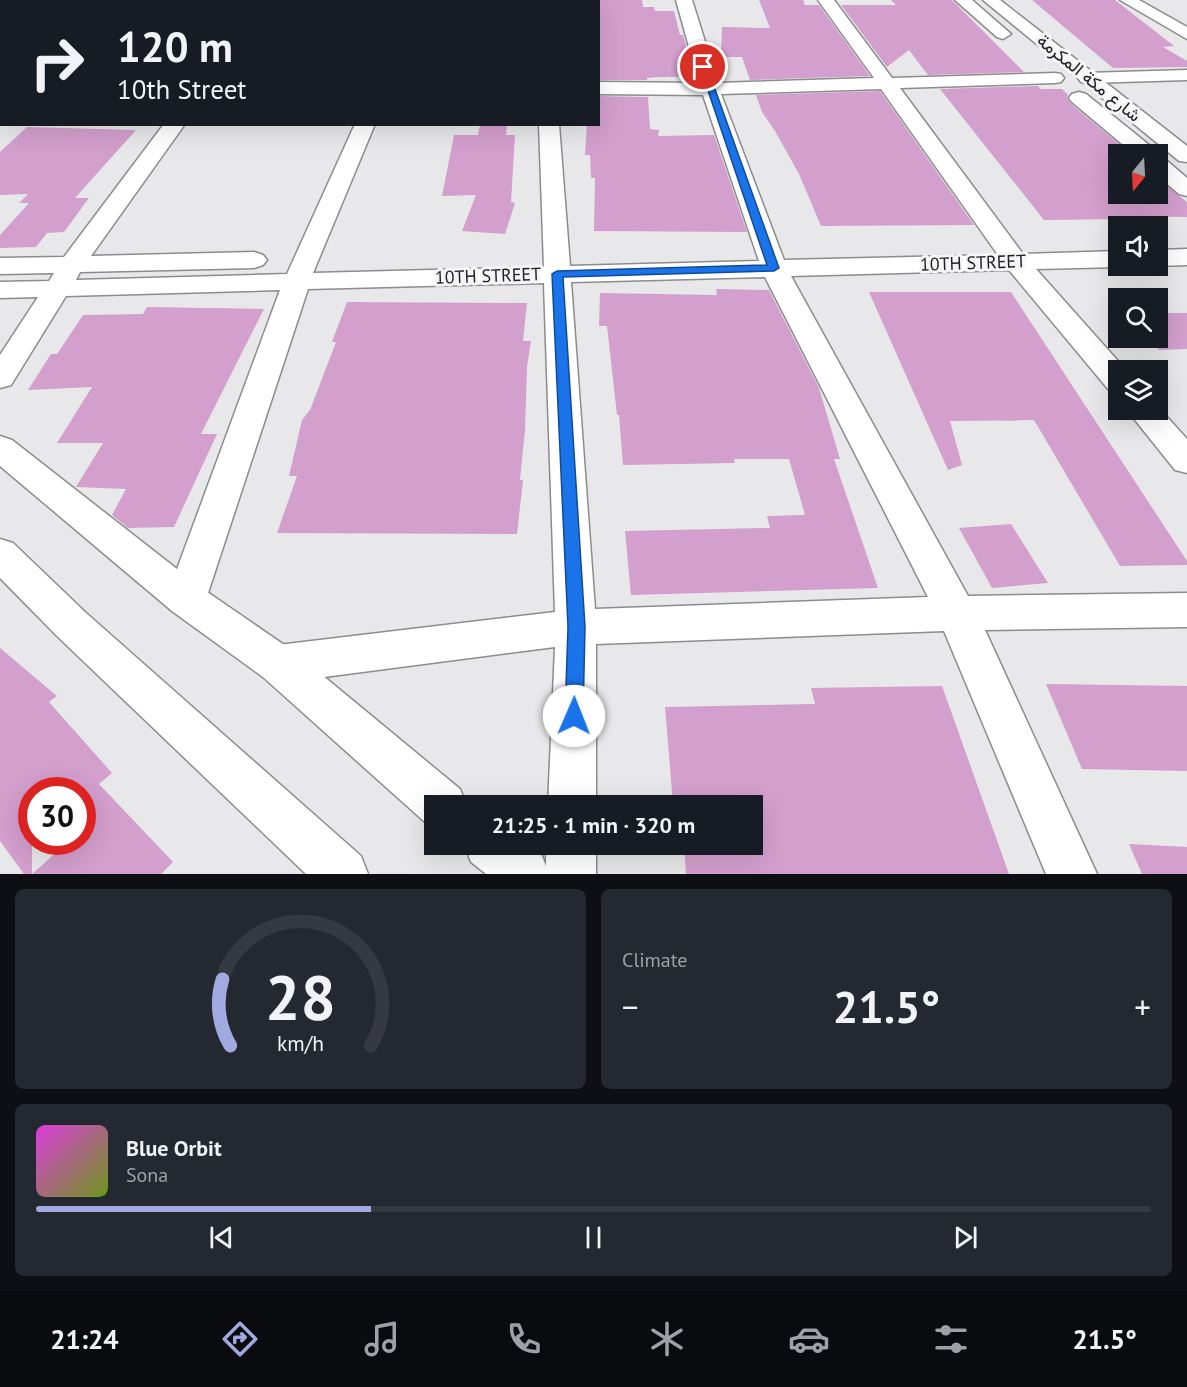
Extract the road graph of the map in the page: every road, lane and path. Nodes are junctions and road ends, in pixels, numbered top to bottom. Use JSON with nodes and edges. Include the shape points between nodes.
{"nodes":[{"id":1,"x":684,"y":0,"type":"edge"},
{"id":2,"x":826,"y":0,"type":"edge"},
{"id":3,"x":963,"y":0,"type":"edge"},
{"id":4,"x":991,"y":0,"type":"edge"},
{"id":5,"x":1128,"y":0,"type":"edge"},
{"id":6,"x":1187,"y":34,"type":"edge"},
{"id":7,"x":1018,"y":47,"type":"dead end"},
{"id":8,"x":1036,"y":62,"type":"dead end"},
{"id":9,"x":1187,"y":75,"type":"edge"},
{"id":10,"x":1054,"y":78,"type":"junction"},
{"id":11,"x":1088,"y":78,"type":"junction"},
{"id":12,"x":889,"y":84,"type":"junction"},
{"id":13,"x":600,"y":88,"type":"edge"},
{"id":14,"x":710,"y":89,"type":"junction"},
{"id":15,"x":174,"y":126,"type":"edge"},
{"id":16,"x":364,"y":126,"type":"edge"},
{"id":17,"x":549,"y":126,"type":"edge"},
{"id":18,"x":1134,"y":144,"type":"edge"},
{"id":19,"x":1187,"y":156,"type":"edge"},
{"id":20,"x":1168,"y":173,"type":"edge"},
{"id":21,"x":1187,"y":189,"type":"edge"},
{"id":22,"x":1187,"y":235,"type":"edge"},
{"id":23,"x":1168,"y":236,"type":"edge"},
{"id":24,"x":1108,"y":237,"type":"edge"},
{"id":25,"x":1001,"y":240,"type":"junction"},
{"id":26,"x":770,"y":257,"type":"junction"},
{"id":27,"x":1187,"y":257,"type":"edge"},
{"id":28,"x":1168,"y":258,"type":"edge"},
{"id":29,"x":1108,"y":259,"type":"edge"},
{"id":30,"x":1016,"y":262,"type":"junction"},
{"id":31,"x":73,"y":263,"type":"junction"},
{"id":32,"x":556,"y":263,"type":"junction"},
{"id":33,"x":0,"y":266,"type":"edge"},
{"id":34,"x":301,"y":270,"type":"junction"},
{"id":35,"x":57,"y":288,"type":"junction"},
{"id":36,"x":0,"y":290,"type":"edge"},
{"id":37,"x":1108,"y":369,"type":"edge"},
{"id":38,"x":0,"y":378,"type":"edge"},
{"id":39,"x":1152,"y":420,"type":"edge"},
{"id":40,"x":0,"y":448,"type":"edge"},
{"id":41,"x":1187,"y":461,"type":"edge"},
{"id":42,"x":0,"y":554,"type":"edge"},
{"id":43,"x":186,"y":599,"type":"junction"},
{"id":44,"x":1187,"y":610,"type":"edge"},
{"id":45,"x":957,"y":613,"type":"junction"},
{"id":46,"x":576,"y":627,"type":"junction"},
{"id":47,"x":278,"y":664,"type":"junction"},
{"id":48,"x":431,"y":795,"type":"edge"},
{"id":49,"x":572,"y":795,"type":"edge"},
{"id":50,"x":502,"y":855,"type":"edge"},
{"id":51,"x":571,"y":855,"type":"edge"},
{"id":52,"x":341,"y":873,"type":"edge"},
{"id":53,"x":524,"y":874,"type":"edge"},
{"id":54,"x":571,"y":874,"type":"edge"},
{"id":55,"x":1072,"y":874,"type":"edge"}],
"edges":[{"from":1,"to":14,"type":"street"},
{"from":2,"to":12,"type":"street"},
{"from":3,"to":7,"type":"street","name":"شارع مكة المكرمة"},
{"from":4,"to":11,"type":"street","name":"شارع مكة المكرمة"},
{"from":5,"to":6,"type":"street"},
{"from":8,"to":10,"type":"street","name":"شارع مكة المكرمة"},
{"from":9,"to":11,"type":"street"},
{"from":10,"to":12,"type":"street"},
{"from":10,"to":18,"type":"street","name":"شارع مكة المكرمة"},
{"from":11,"to":19,"type":"street","name":"شارع مكة المكرمة"},
{"from":12,"to":14,"type":"street"},
{"from":12,"to":25,"type":"street"},
{"from":13,"to":14,"type":"street"},
{"from":14,"to":26,"type":"street"},
{"from":15,"to":31,"type":"street"},
{"from":16,"to":34,"type":"street"},
{"from":17,"to":32,"type":"street"},
{"from":20,"to":21,"type":"street"},
{"from":22,"to":23,"type":"street"},
{"from":24,"to":25,"type":"street","name":"10TH STREET"},
{"from":25,"to":26,"type":"street","name":"10TH STREET"},
{"from":25,"to":30,"type":"street"},
{"from":26,"to":30,"type":"street","name":"10TH STREET"},
{"from":26,"to":32,"type":"street","name":"10TH STREET"},
{"from":26,"to":45,"type":"street"},
{"from":27,"to":28,"type":"street"},
{"from":29,"to":30,"type":"street","name":"10TH STREET"},
{"from":30,"to":37,"type":"street"},
{"from":31,"to":33,"type":"street","name":"10TH STREET"},
{"from":31,"to":34,"type":"street","name":"10TH STREET"},
{"from":31,"to":35,"type":"street"},
{"from":32,"to":34,"type":"street","name":"10TH STREET"},
{"from":32,"to":46,"type":"street"},
{"from":34,"to":35,"type":"street","name":"10TH STREET"},
{"from":34,"to":43,"type":"street"},
{"from":35,"to":36,"type":"street","name":"10TH STREET"},
{"from":35,"to":38,"type":"street"},
{"from":39,"to":41,"type":"street"},
{"from":40,"to":43,"type":"street"},
{"from":42,"to":52,"type":"street"},
{"from":43,"to":47,"type":"street"},
{"from":44,"to":45,"type":"street"},
{"from":45,"to":46,"type":"street"},
{"from":45,"to":55,"type":"street"},
{"from":46,"to":47,"type":"street"},
{"from":46,"to":49,"type":"street"},
{"from":47,"to":48,"type":"street"},
{"from":50,"to":53,"type":"street"},
{"from":51,"to":54,"type":"street"}]}
